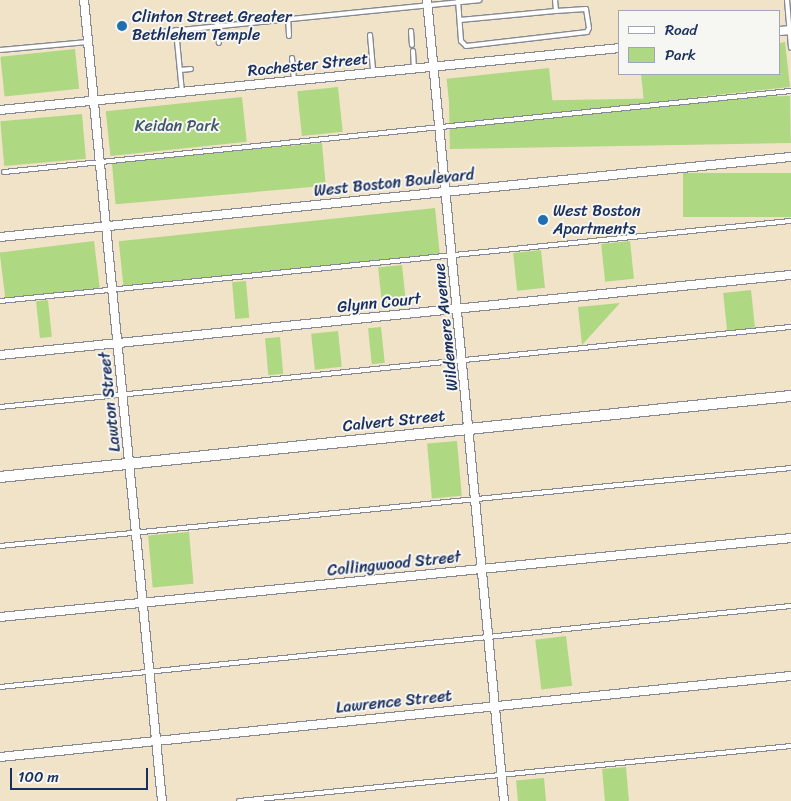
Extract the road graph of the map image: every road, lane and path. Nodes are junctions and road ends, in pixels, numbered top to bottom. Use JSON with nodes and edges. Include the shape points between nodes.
{"nodes":[{"id":1,"x":84,"y":0,"type":"edge"},
{"id":2,"x":480,"y":0,"type":"edge"},
{"id":3,"x":555,"y":0,"type":"edge"},
{"id":4,"x":786,"y":0,"type":"edge"},
{"id":5,"x":458,"y":1,"type":"edge"},
{"id":6,"x":427,"y":2,"type":"edge"},
{"id":7,"x":556,"y":11,"type":"junction"},
{"id":8,"x":288,"y":17,"type":"junction"},
{"id":9,"x":460,"y":20,"type":"junction"},
{"id":10,"x":217,"y":24,"type":"junction"},
{"id":11,"x":176,"y":30,"type":"junction"},
{"id":12,"x":790,"y":30,"type":"edge"},
{"id":13,"x":411,"y":31,"type":"dead end"},
{"id":14,"x":150,"y":33,"type":"dead end"},
{"id":15,"x":370,"y":35,"type":"dead end"},
{"id":16,"x":289,"y":36,"type":"dead end"},
{"id":17,"x":88,"y":42,"type":"junction"},
{"id":18,"x":219,"y":43,"type":"dead end"},
{"id":19,"x":412,"y":45,"type":"dead end"},
{"id":20,"x":618,"y":48,"type":"edge"},
{"id":21,"x":791,"y":48,"type":"edge"},
{"id":22,"x":0,"y":50,"type":"edge"},
{"id":23,"x":413,"y":51,"type":"dead end"},
{"id":24,"x":292,"y":58,"type":"dead end"},
{"id":25,"x":434,"y":66,"type":"junction"},
{"id":26,"x":414,"y":68,"type":"junction"},
{"id":27,"x":191,"y":69,"type":"dead end"},
{"id":28,"x":180,"y":70,"type":"junction"},
{"id":29,"x":373,"y":73,"type":"junction"},
{"id":30,"x":294,"y":81,"type":"junction"},
{"id":31,"x":791,"y":91,"type":"edge"},
{"id":32,"x":182,"y":92,"type":"junction"},
{"id":33,"x":95,"y":101,"type":"junction"},
{"id":34,"x":0,"y":110,"type":"edge"},
{"id":35,"x":440,"y":126,"type":"junction"},
{"id":36,"x":791,"y":157,"type":"edge"},
{"id":37,"x":100,"y":161,"type":"junction"},
{"id":38,"x":4,"y":172,"type":"dead end"},
{"id":39,"x":446,"y":192,"type":"junction"},
{"id":40,"x":791,"y":221,"type":"edge"},
{"id":41,"x":106,"y":226,"type":"junction"},
{"id":42,"x":0,"y":237,"type":"edge"},
{"id":43,"x":452,"y":256,"type":"junction"},
{"id":44,"x":791,"y":275,"type":"edge"},
{"id":45,"x":112,"y":290,"type":"junction"},
{"id":46,"x":0,"y":301,"type":"edge"},
{"id":47,"x":456,"y":309,"type":"junction"},
{"id":48,"x":791,"y":327,"type":"edge"},
{"id":49,"x":117,"y":343,"type":"junction"},
{"id":50,"x":0,"y":355,"type":"edge"},
{"id":51,"x":463,"y":360,"type":"junction"},
{"id":52,"x":123,"y":394,"type":"junction"},
{"id":53,"x":791,"y":396,"type":"edge"},
{"id":54,"x":0,"y":407,"type":"edge"},
{"id":55,"x":470,"y":429,"type":"junction"},
{"id":56,"x":130,"y":462,"type":"junction"},
{"id":57,"x":791,"y":468,"type":"edge"},
{"id":58,"x":0,"y":477,"type":"edge"},
{"id":59,"x":477,"y":500,"type":"junction"},
{"id":60,"x":137,"y":533,"type":"junction"},
{"id":61,"x":791,"y":538,"type":"edge"},
{"id":62,"x":0,"y":546,"type":"edge"},
{"id":63,"x":482,"y":569,"type":"junction"},
{"id":64,"x":143,"y":603,"type":"junction"},
{"id":65,"x":791,"y":606,"type":"edge"},
{"id":66,"x":0,"y":617,"type":"edge"},
{"id":67,"x":489,"y":637,"type":"junction"},
{"id":68,"x":150,"y":672,"type":"junction"},
{"id":69,"x":791,"y":676,"type":"edge"},
{"id":70,"x":0,"y":687,"type":"edge"},
{"id":71,"x":495,"y":706,"type":"junction"},
{"id":72,"x":156,"y":741,"type":"junction"},
{"id":73,"x":791,"y":746,"type":"edge"},
{"id":74,"x":0,"y":757,"type":"edge"},
{"id":75,"x":502,"y":775,"type":"junction"},
{"id":76,"x":162,"y":801,"type":"edge"},
{"id":77,"x":240,"y":801,"type":"edge"},
{"id":78,"x":504,"y":801,"type":"edge"}],
"edges":[{"from":1,"to":17,"type":"street","name":"Lawton Street"},
{"from":2,"to":5,"type":"lane"},
{"from":3,"to":7,"type":"lane"},
{"from":4,"to":12,"type":"lane"},
{"from":5,"to":6,"type":"lane"},
{"from":5,"to":9,"type":"lane"},
{"from":6,"to":8,"type":"lane","via":[[409,8],[368,13]]},
{"from":6,"to":25,"type":"street","name":"Wildemere Avenue"},
{"from":7,"to":9,"type":"lane"},
{"from":7,"to":9,"type":"lane","via":[[586,9],[587,32],[466,46],[461,41]]},
{"from":8,"to":10,"type":"lane"},
{"from":8,"to":16,"type":"lane"},
{"from":10,"to":11,"type":"lane"},
{"from":10,"to":18,"type":"lane"},
{"from":11,"to":14,"type":"lane"},
{"from":11,"to":28,"type":"lane"},
{"from":12,"to":21,"type":"lane"},
{"from":13,"to":19,"type":"lane"},
{"from":15,"to":29,"type":"lane"},
{"from":17,"to":22,"type":"lane"},
{"from":17,"to":33,"type":"street","name":"Lawton Street"},
{"from":20,"to":25,"type":"street","name":"Rochester Street"},
{"from":23,"to":26,"type":"lane"},
{"from":24,"to":30,"type":"lane"},
{"from":25,"to":26,"type":"street","name":"Rochester Street"},
{"from":25,"to":35,"type":"street","name":"Wildemere Avenue"},
{"from":26,"to":29,"type":"street","name":"Rochester Street"},
{"from":27,"to":28,"type":"lane"},
{"from":28,"to":32,"type":"lane"},
{"from":29,"to":30,"type":"street","name":"Rochester Street"},
{"from":30,"to":32,"type":"street","name":"Rochester Street"},
{"from":31,"to":35,"type":"lane"},
{"from":32,"to":33,"type":"street","name":"Rochester Street"},
{"from":33,"to":34,"type":"street","name":"Rochester Street"},
{"from":33,"to":37,"type":"street","name":"Lawton Street"},
{"from":35,"to":37,"type":"lane"},
{"from":35,"to":39,"type":"street","name":"Wildemere Avenue"},
{"from":36,"to":39,"type":"street","name":"West Boston Boulevard"},
{"from":37,"to":38,"type":"lane"},
{"from":37,"to":41,"type":"street","name":"Lawton Street"},
{"from":39,"to":41,"type":"street","name":"West Boston Boulevard"},
{"from":39,"to":43,"type":"street","name":"Wildemere Avenue"},
{"from":40,"to":43,"type":"lane"},
{"from":41,"to":42,"type":"street","name":"West Boston Boulevard"},
{"from":41,"to":45,"type":"street","name":"Lawton Street"},
{"from":43,"to":45,"type":"lane"},
{"from":43,"to":47,"type":"street","name":"Wildemere Avenue"},
{"from":44,"to":47,"type":"street","name":"Glynn Court"},
{"from":45,"to":46,"type":"lane"},
{"from":45,"to":49,"type":"street","name":"Lawton Street"},
{"from":47,"to":49,"type":"street","name":"Glynn Court"},
{"from":47,"to":51,"type":"street","name":"Wildemere Avenue"},
{"from":48,"to":51,"type":"lane"},
{"from":49,"to":50,"type":"street","name":"Glynn Court"},
{"from":49,"to":52,"type":"street","name":"Lawton Street"},
{"from":51,"to":52,"type":"lane"},
{"from":51,"to":55,"type":"street","name":"Wildemere Avenue"},
{"from":52,"to":54,"type":"lane"},
{"from":52,"to":56,"type":"street","name":"Lawton Street"},
{"from":53,"to":55,"type":"street","name":"Calvert Street"},
{"from":55,"to":56,"type":"street","name":"Calvert Street"},
{"from":55,"to":59,"type":"street","name":"Wildemere Avenue"},
{"from":56,"to":58,"type":"street","name":"Calvert Street"},
{"from":56,"to":60,"type":"street","name":"Lawton Street"},
{"from":57,"to":59,"type":"lane"},
{"from":59,"to":60,"type":"lane"},
{"from":59,"to":63,"type":"street","name":"Wildemere Avenue"},
{"from":60,"to":62,"type":"lane"},
{"from":60,"to":64,"type":"street","name":"Lawton Street"},
{"from":61,"to":63,"type":"street","name":"Collingwood Street"},
{"from":63,"to":64,"type":"street","name":"Collingwood Street"},
{"from":63,"to":67,"type":"street","name":"Wildemere Avenue"},
{"from":64,"to":66,"type":"street","name":"Collingwood Street"},
{"from":64,"to":68,"type":"street","name":"Lawton Street"},
{"from":65,"to":67,"type":"lane"},
{"from":67,"to":68,"type":"lane"},
{"from":67,"to":71,"type":"street","name":"Wildemere Avenue"},
{"from":68,"to":70,"type":"lane"},
{"from":68,"to":72,"type":"street","name":"Lawton Street"},
{"from":69,"to":71,"type":"street","name":"Lawrence Street"},
{"from":71,"to":72,"type":"street","name":"Lawrence Street"},
{"from":71,"to":75,"type":"street","name":"Wildemere Avenue"},
{"from":72,"to":74,"type":"street","name":"Lawrence Street"},
{"from":72,"to":76,"type":"street","name":"Lawton Street"},
{"from":73,"to":75,"type":"lane"},
{"from":75,"to":77,"type":"lane"},
{"from":75,"to":78,"type":"street","name":"Wildemere Avenue"}]}
